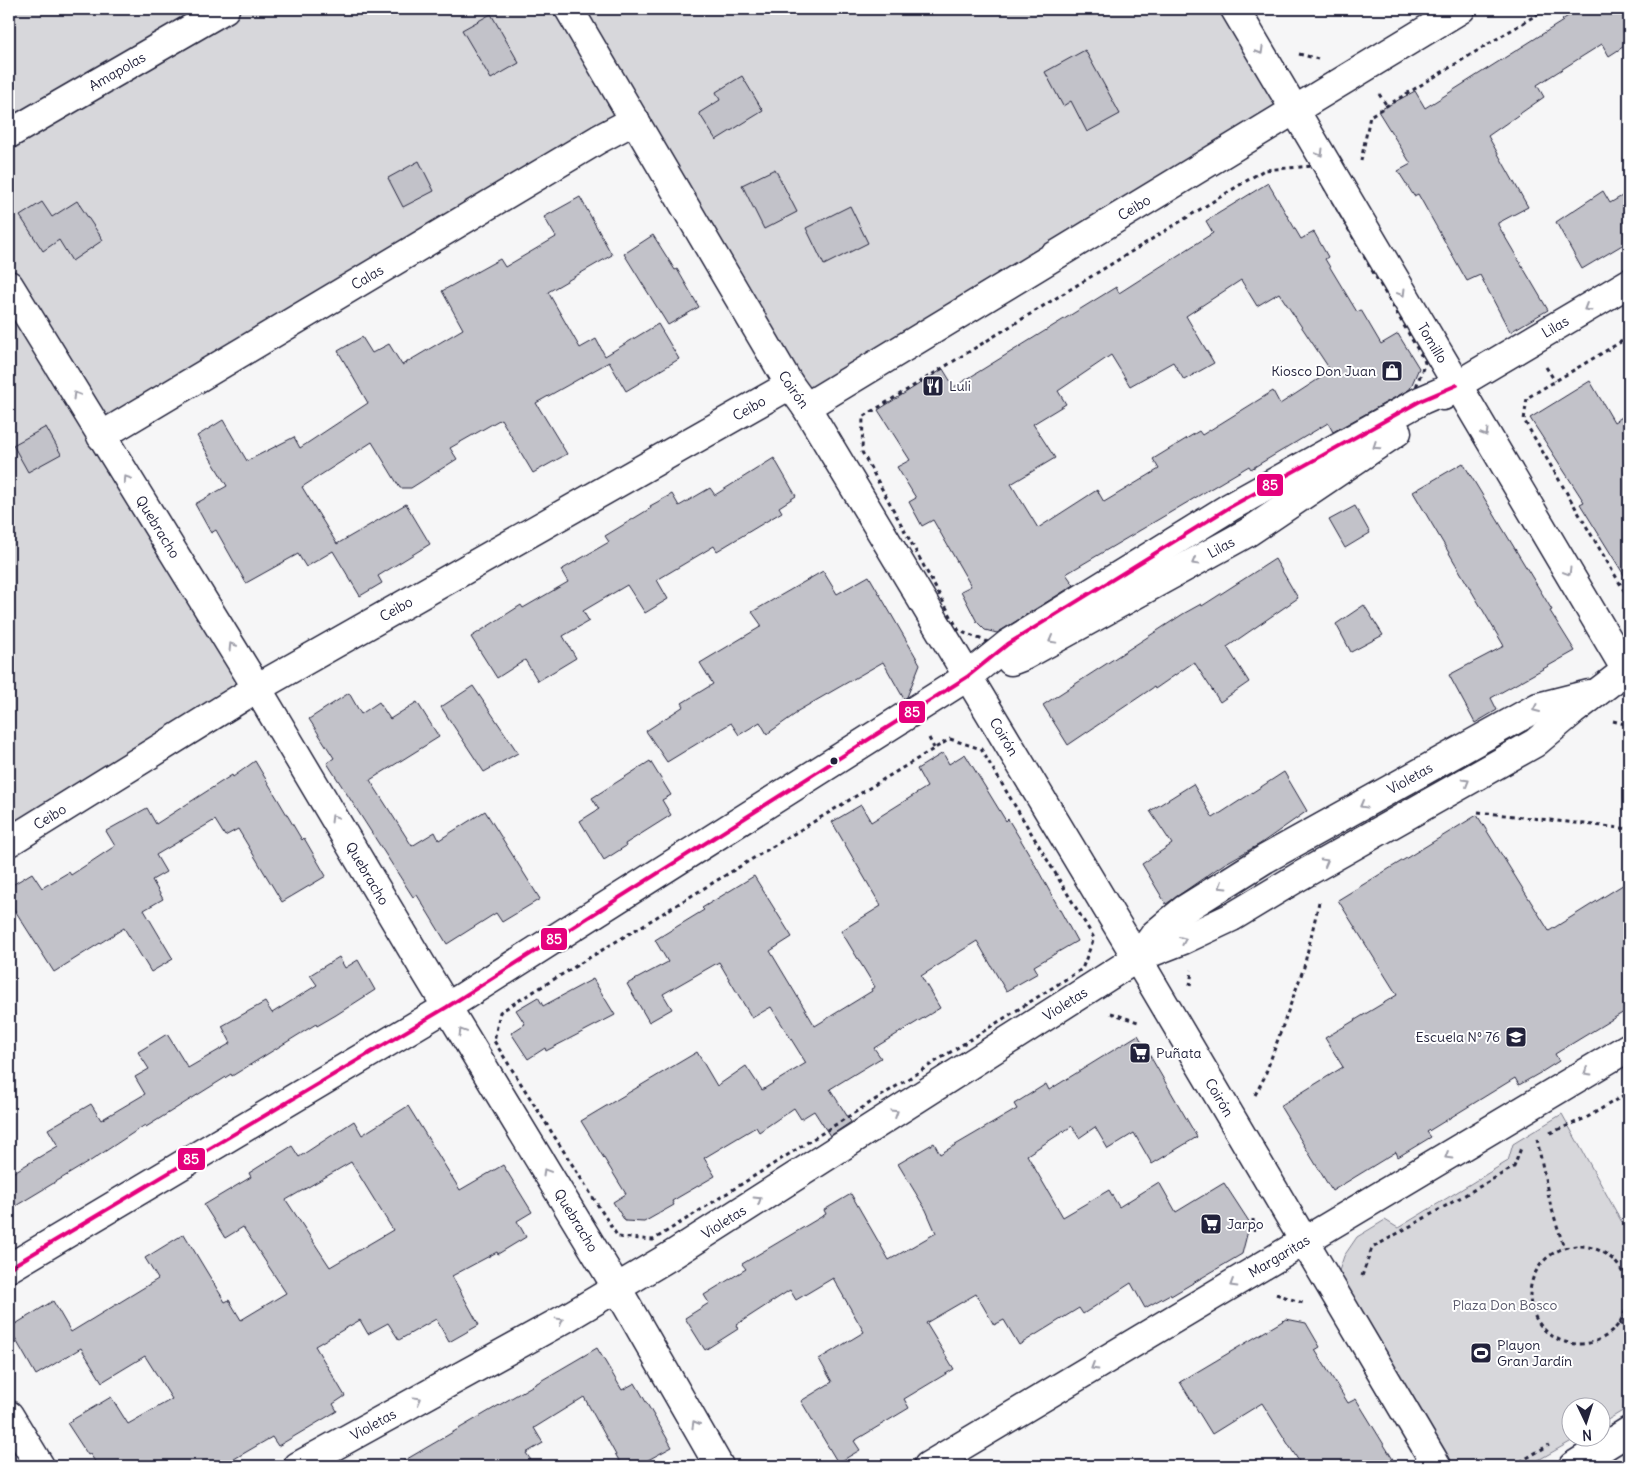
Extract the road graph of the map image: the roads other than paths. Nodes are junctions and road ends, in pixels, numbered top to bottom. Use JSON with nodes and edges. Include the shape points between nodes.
{"nodes":[{"id":1,"x":225,"y":9,"type":"edge"},
{"id":2,"x":569,"y":9,"type":"edge"},
{"id":3,"x":1235,"y":9,"type":"edge"},
{"id":4,"x":1461,"y":9,"type":"edge"},
{"id":5,"x":1295,"y":111,"type":"junction"},
{"id":6,"x":634,"y":120,"type":"junction"},
{"id":7,"x":9,"y":134,"type":"edge"},
{"id":8,"x":1629,"y":283,"type":"edge"},
{"id":9,"x":9,"y":285,"type":"edge"},
{"id":10,"x":790,"y":385,"type":"junction"},
{"id":11,"x":1457,"y":385,"type":"junction"},
{"id":12,"x":806,"y":407,"type":"junction"},
{"id":13,"x":101,"y":436,"type":"junction"},
{"id":14,"x":1628,"y":671,"type":"edge"},
{"id":15,"x":967,"y":677,"type":"junction"},
{"id":16,"x":257,"y":688,"type":"junction"},
{"id":17,"x":9,"y":842,"type":"edge"},
{"id":18,"x":1137,"y":958,"type":"junction"},
{"id":19,"x":447,"y":1007,"type":"junction"},
{"id":20,"x":1629,"y":1048,"type":"edge"},
{"id":21,"x":1304,"y":1242,"type":"junction"},
{"id":22,"x":9,"y":1268,"type":"edge"},
{"id":23,"x":617,"y":1288,"type":"junction"},
{"id":24,"x":9,"y":1415,"type":"edge"},
{"id":25,"x":1629,"y":1431,"type":"edge"},
{"id":26,"x":40,"y":1466,"type":"edge"},
{"id":27,"x":298,"y":1466,"type":"edge"},
{"id":28,"x":719,"y":1466,"type":"edge"},
{"id":29,"x":928,"y":1466,"type":"edge"},
{"id":30,"x":1437,"y":1466,"type":"edge"},
{"id":31,"x":1573,"y":1466,"type":"edge"}],
"edges":[{"from":1,"to":7,"type":"street","name":"Amapolas"},
{"from":2,"to":6,"type":"street","name":"Coirón"},
{"from":3,"to":5,"type":"street","name":"Tomillo","one_way":true},
{"from":4,"to":5,"type":"street","name":"Ceibo"},
{"from":5,"to":11,"type":"street","name":"Tomillo","one_way":true},
{"from":5,"to":12,"type":"street","name":"Ceibo"},
{"from":6,"to":10,"type":"street","name":"Coirón"},
{"from":6,"to":13,"type":"street","name":"Calas"},
{"from":8,"to":11,"type":"street","name":"Lilas","one_way":true},
{"from":13,"to":9,"type":"street","name":"Quebracho","one_way":true},
{"from":10,"to":12,"type":"street","name":"Coirón"},
{"from":10,"to":16,"type":"street","name":"Ceibo"},
{"from":11,"to":14,"type":"street","name":"Tomillo","one_way":true},
{"from":11,"to":15,"type":"street","name":"Lilas","one_way":true,"via":[[1406,427],[1246,533],[1024,656]]},
{"from":12,"to":15,"type":"street","name":"Coirón"},
{"from":16,"to":13,"type":"street","name":"Quebracho","one_way":true},
{"from":14,"to":18,"type":"street","name":"Violetas","via":[[1535,743],[1232,917]]},
{"from":15,"to":18,"type":"street","name":"Coirón"},
{"from":15,"to":19,"type":"street","name":"Lilas"},
{"from":16,"to":17,"type":"street","name":"Ceibo"},
{"from":19,"to":16,"type":"street","name":"Quebracho","one_way":true},
{"from":18,"to":21,"type":"street","name":"Coirón"},
{"from":23,"to":18,"type":"street","name":"Violetas","one_way":true},
{"from":19,"to":22,"type":"street","name":"Lilas"},
{"from":23,"to":19,"type":"street","name":"Quebracho","one_way":true},
{"from":20,"to":21,"type":"street","name":"Margaritas","one_way":true},
{"from":21,"to":29,"type":"street","name":"Margaritas","one_way":true},
{"from":21,"to":30,"type":"street","name":"Coirón"},
{"from":27,"to":23,"type":"street","name":"Violetas","one_way":true},
{"from":28,"to":23,"type":"street","name":"Quebracho","one_way":true},
{"from":24,"to":26,"type":"street"},
{"from":25,"to":31,"type":"street"}]}
